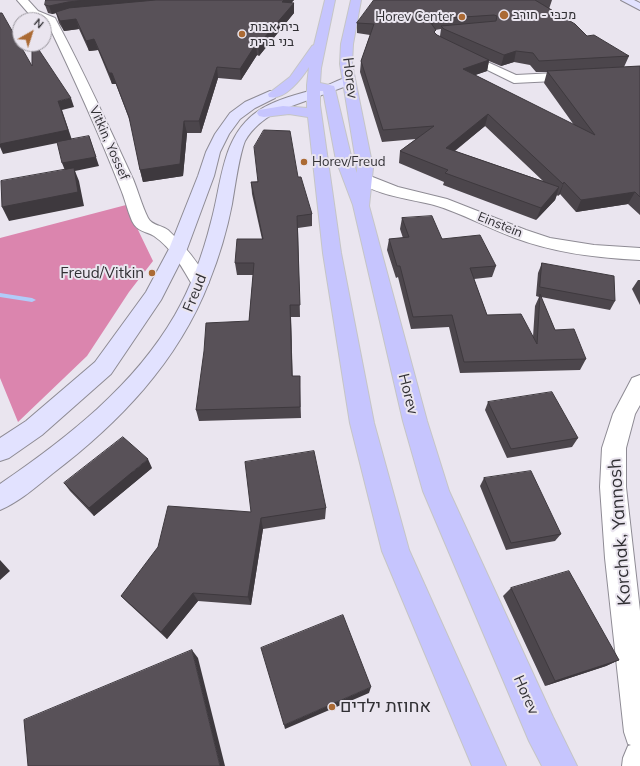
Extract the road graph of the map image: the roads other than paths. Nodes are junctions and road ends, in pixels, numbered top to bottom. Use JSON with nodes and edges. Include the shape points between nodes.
{"nodes":[{"id":1,"x":22,"y":0,"type":"edge"},
{"id":2,"x":356,"y":0,"type":"edge"},
{"id":3,"x":626,"y":0,"type":"edge"},
{"id":4,"x":637,"y":0,"type":"edge"},
{"id":5,"x":327,"y":1,"type":"edge"},
{"id":6,"x":366,"y":3,"type":"dead end"},
{"id":7,"x":640,"y":3,"type":"edge"},
{"id":8,"x":640,"y":7,"type":"edge"},
{"id":9,"x":352,"y":17,"type":"junction"},
{"id":10,"x":321,"y":40,"type":"junction"},
{"id":11,"x":453,"y":49,"type":"edge"},
{"id":12,"x":587,"y":75,"type":"edge"},
{"id":13,"x":348,"y":81,"type":"junction"},
{"id":14,"x":274,"y":94,"type":"junction"},
{"id":15,"x":317,"y":96,"type":"junction"},
{"id":16,"x":365,"y":179,"type":"junction"},
{"id":17,"x":361,"y":206,"type":"junction"},
{"id":18,"x":178,"y":249,"type":"junction"},
{"id":19,"x":640,"y":254,"type":"edge"},
{"id":20,"x":200,"y":282,"type":"junction"},
{"id":21,"x":640,"y":384,"type":"edge"},
{"id":22,"x":0,"y":451,"type":"edge"},
{"id":23,"x":0,"y":498,"type":"edge"},
{"id":24,"x":640,"y":732,"type":"edge"},
{"id":25,"x":640,"y":758,"type":"edge"},
{"id":26,"x":489,"y":766,"type":"edge"},
{"id":27,"x":560,"y":766,"type":"edge"},
{"id":28,"x":639,"y":766,"type":"edge"}],
"edges":[{"from":1,"to":18,"type":"street","name":"Vitkin, Yossef","via":[[34,13],[55,18],[129,188],[141,222],[148,228],[160,232]]},
{"from":2,"to":9,"type":"main road","name":"Horev"},
{"from":3,"to":8,"type":"main road"},
{"from":4,"to":7,"type":"main road"},
{"from":5,"to":10,"type":"main road","name":"Horev"},
{"from":6,"to":9,"type":"main road"},
{"from":9,"to":13,"type":"main road","name":"Horev","via":[[346,64]]},
{"from":10,"to":14,"type":"main road","via":[[296,78]]},
{"from":10,"to":15,"type":"main road","name":"Horev"},
{"from":11,"to":12,"type":"street","via":[[514,79]]},
{"from":13,"to":15,"type":"main road","name":"Freud"},
{"from":13,"to":16,"type":"main road","name":"Horev"},
{"from":14,"to":15,"type":"main road","name":"Freud","via":[[295,87]]},
{"from":14,"to":18,"type":"main road","name":"Freud","via":[[250,105],[235,116],[222,134]]},
{"from":15,"to":17,"type":"main road"},
{"from":15,"to":20,"type":"main road","name":"Freud","via":[[285,104],[264,113],[255,120],[239,141],[221,215]]},
{"from":15,"to":26,"type":"main road","name":"Horev","via":[[332,253],[361,416],[396,551]]},
{"from":16,"to":17,"type":"main road","name":"Horev"},
{"from":16,"to":19,"type":"street","name":"Einstein","via":[[383,188],[441,202],[555,245]]},
{"from":17,"to":27,"type":"main road","name":"Horev","via":[[415,421],[436,491]]},
{"from":18,"to":20,"type":"street","name":"Vitkin, Yossef"},
{"from":18,"to":22,"type":"main road","name":"Freud","via":[[154,296],[103,368],[34,428]]},
{"from":20,"to":23,"type":"main road","name":"Freud","via":[[184,318],[168,344],[113,408],[70,447]]},
{"from":21,"to":24,"type":"street","name":"Korchak, Yannosh","via":[[624,414],[614,448],[613,487]]},
{"from":25,"to":28,"type":"street"}]}
